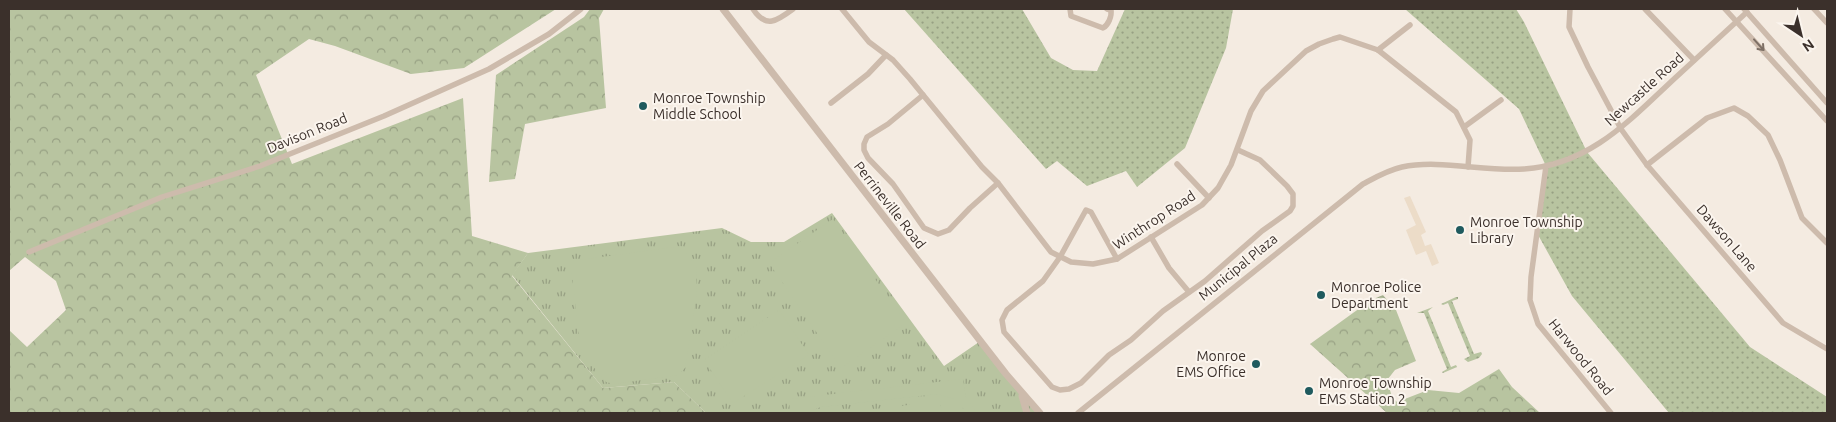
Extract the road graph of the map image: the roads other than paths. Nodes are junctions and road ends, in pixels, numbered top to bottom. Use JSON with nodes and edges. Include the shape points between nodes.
{"nodes":[{"id":1,"x":581,"y":9,"type":"edge"},
{"id":2,"x":723,"y":9,"type":"edge"},
{"id":3,"x":753,"y":9,"type":"edge"},
{"id":4,"x":793,"y":9,"type":"edge"},
{"id":5,"x":842,"y":9,"type":"edge"},
{"id":6,"x":1070,"y":9,"type":"edge"},
{"id":7,"x":1107,"y":9,"type":"edge"},
{"id":8,"x":1570,"y":9,"type":"edge"},
{"id":9,"x":1644,"y":9,"type":"edge"},
{"id":10,"x":1726,"y":9,"type":"edge"},
{"id":11,"x":1814,"y":9,"type":"edge"},
{"id":12,"x":1745,"y":10,"type":"edge"},
{"id":13,"x":1737,"y":21,"type":"junction"},
{"id":14,"x":1827,"y":23,"type":"edge"},
{"id":15,"x":1410,"y":25,"type":"dead end"},
{"id":16,"x":1378,"y":50,"type":"junction"},
{"id":17,"x":886,"y":55,"type":"junction"},
{"id":18,"x":1694,"y":60,"type":"junction"},
{"id":19,"x":923,"y":94,"type":"junction"},
{"id":20,"x":1500,"y":100,"type":"dead end"},
{"id":21,"x":831,"y":103,"type":"dead end"},
{"id":22,"x":1827,"y":104,"type":"edge"},
{"id":23,"x":1827,"y":121,"type":"edge"},
{"id":24,"x":1464,"y":127,"type":"junction"},
{"id":25,"x":1621,"y":129,"type":"junction"},
{"id":26,"x":1238,"y":150,"type":"junction"},
{"id":27,"x":1177,"y":164,"type":"dead end"},
{"id":28,"x":1648,"y":165,"type":"junction"},
{"id":29,"x":1427,"y":166,"type":"joint"},
{"id":30,"x":1546,"y":166,"type":"junction"},
{"id":31,"x":1468,"y":167,"type":"junction"},
{"id":32,"x":998,"y":183,"type":"junction"},
{"id":33,"x":1209,"y":198,"type":"junction"},
{"id":34,"x":1151,"y":237,"type":"junction"},
{"id":35,"x":1827,"y":243,"type":"edge"},
{"id":36,"x":29,"y":252,"type":"dead end"},
{"id":37,"x":1060,"y":257,"type":"junction"},
{"id":38,"x":1117,"y":259,"type":"junction"},
{"id":39,"x":1189,"y":292,"type":"junction"},
{"id":40,"x":1827,"y":349,"type":"edge"},
{"id":41,"x":1018,"y":389,"type":"junction"},
{"id":42,"x":1027,"y":413,"type":"edge"},
{"id":43,"x":1040,"y":413,"type":"edge"},
{"id":44,"x":1078,"y":413,"type":"edge"},
{"id":45,"x":1611,"y":413,"type":"edge"}],
"edges":[{"from":1,"to":36,"type":"street","name":"Davison Road","via":[[548,34],[489,69],[384,116],[260,166],[162,196]]},
{"from":2,"to":41,"type":"street","name":"Perrineville Road"},
{"from":3,"to":4,"type":"street","via":[[769,22],[778,20]]},
{"from":5,"to":17,"type":"street","name":"Winthrop Road","via":[[869,42]]},
{"from":6,"to":7,"type":"street","via":[[1071,16],[1102,28],[1107,26],[1111,14]]},
{"from":8,"to":25,"type":"street","name":"Dawson Lane","via":[[1569,27]]},
{"from":9,"to":18,"type":"street"},
{"from":10,"to":13,"type":"street"},
{"from":11,"to":14,"type":"street"},
{"from":12,"to":13,"type":"street","name":"Newcastle Road"},
{"from":12,"to":22,"type":"street"},
{"from":13,"to":18,"type":"street","name":"Newcastle Road"},
{"from":13,"to":23,"type":"street","one_way":true},
{"from":15,"to":16,"type":"street"},
{"from":16,"to":24,"type":"street","name":"Winthrop Road","via":[[1456,112]]},
{"from":16,"to":26,"type":"street","name":"Winthrop Road","via":[[1340,37],[1306,51],[1263,91],[1251,111]]},
{"from":17,"to":19,"type":"street","name":"Winthrop Road"},
{"from":17,"to":21,"type":"street"},
{"from":18,"to":25,"type":"street","name":"Newcastle Road"},
{"from":19,"to":32,"type":"street","name":"Winthrop Road"},
{"from":19,"to":32,"type":"street","via":[[867,137],[864,150],[924,228],[938,234],[949,230]]},
{"from":20,"to":24,"type":"street"},
{"from":24,"to":31,"type":"street","name":"Winthrop Road","via":[[1470,140]]},
{"from":25,"to":28,"type":"street","name":"Dawson Lane"},
{"from":25,"to":30,"type":"street","name":"Newcastle Road","via":[[1587,152]]},
{"from":26,"to":33,"type":"street","name":"Winthrop Road","via":[[1218,188]]},
{"from":26,"to":39,"type":"street","via":[[1260,160],[1287,186],[1293,194],[1293,206]]},
{"from":27,"to":33,"type":"street"},
{"from":28,"to":35,"type":"street","via":[[1707,118],[1734,108],[1768,135],[1802,218]]},
{"from":28,"to":40,"type":"street","name":"Dawson Lane","via":[[1783,322]]},
{"from":29,"to":31,"type":"street","name":"Newcastle Road"},
{"from":29,"to":44,"type":"street","name":"Municipal Plaza","via":[[1403,167],[1364,184]]},
{"from":30,"to":31,"type":"street","name":"Newcastle Road","via":[[1523,169]]},
{"from":30,"to":45,"type":"street","name":"Harwood Road","via":[[1530,300],[1538,324]]},
{"from":32,"to":37,"type":"street","name":"Winthrop Road","via":[[1051,252]]},
{"from":33,"to":34,"type":"street","name":"Winthrop Road"},
{"from":34,"to":38,"type":"street","name":"Winthrop Road"},
{"from":34,"to":39,"type":"street","via":[[1169,268]]},
{"from":37,"to":38,"type":"street","name":"Winthrop Road","via":[[1071,262],[1093,264]]},
{"from":37,"to":38,"type":"street","via":[[1086,210],[1089,210]]},
{"from":37,"to":39,"type":"street","via":[[1043,281],[1007,310],[1002,320],[1008,337],[1048,384],[1060,390],[1069,390],[1081,383],[1109,355]]},
{"from":41,"to":42,"type":"street"},
{"from":41,"to":43,"type":"street","name":"Perrineville Road"}]}
